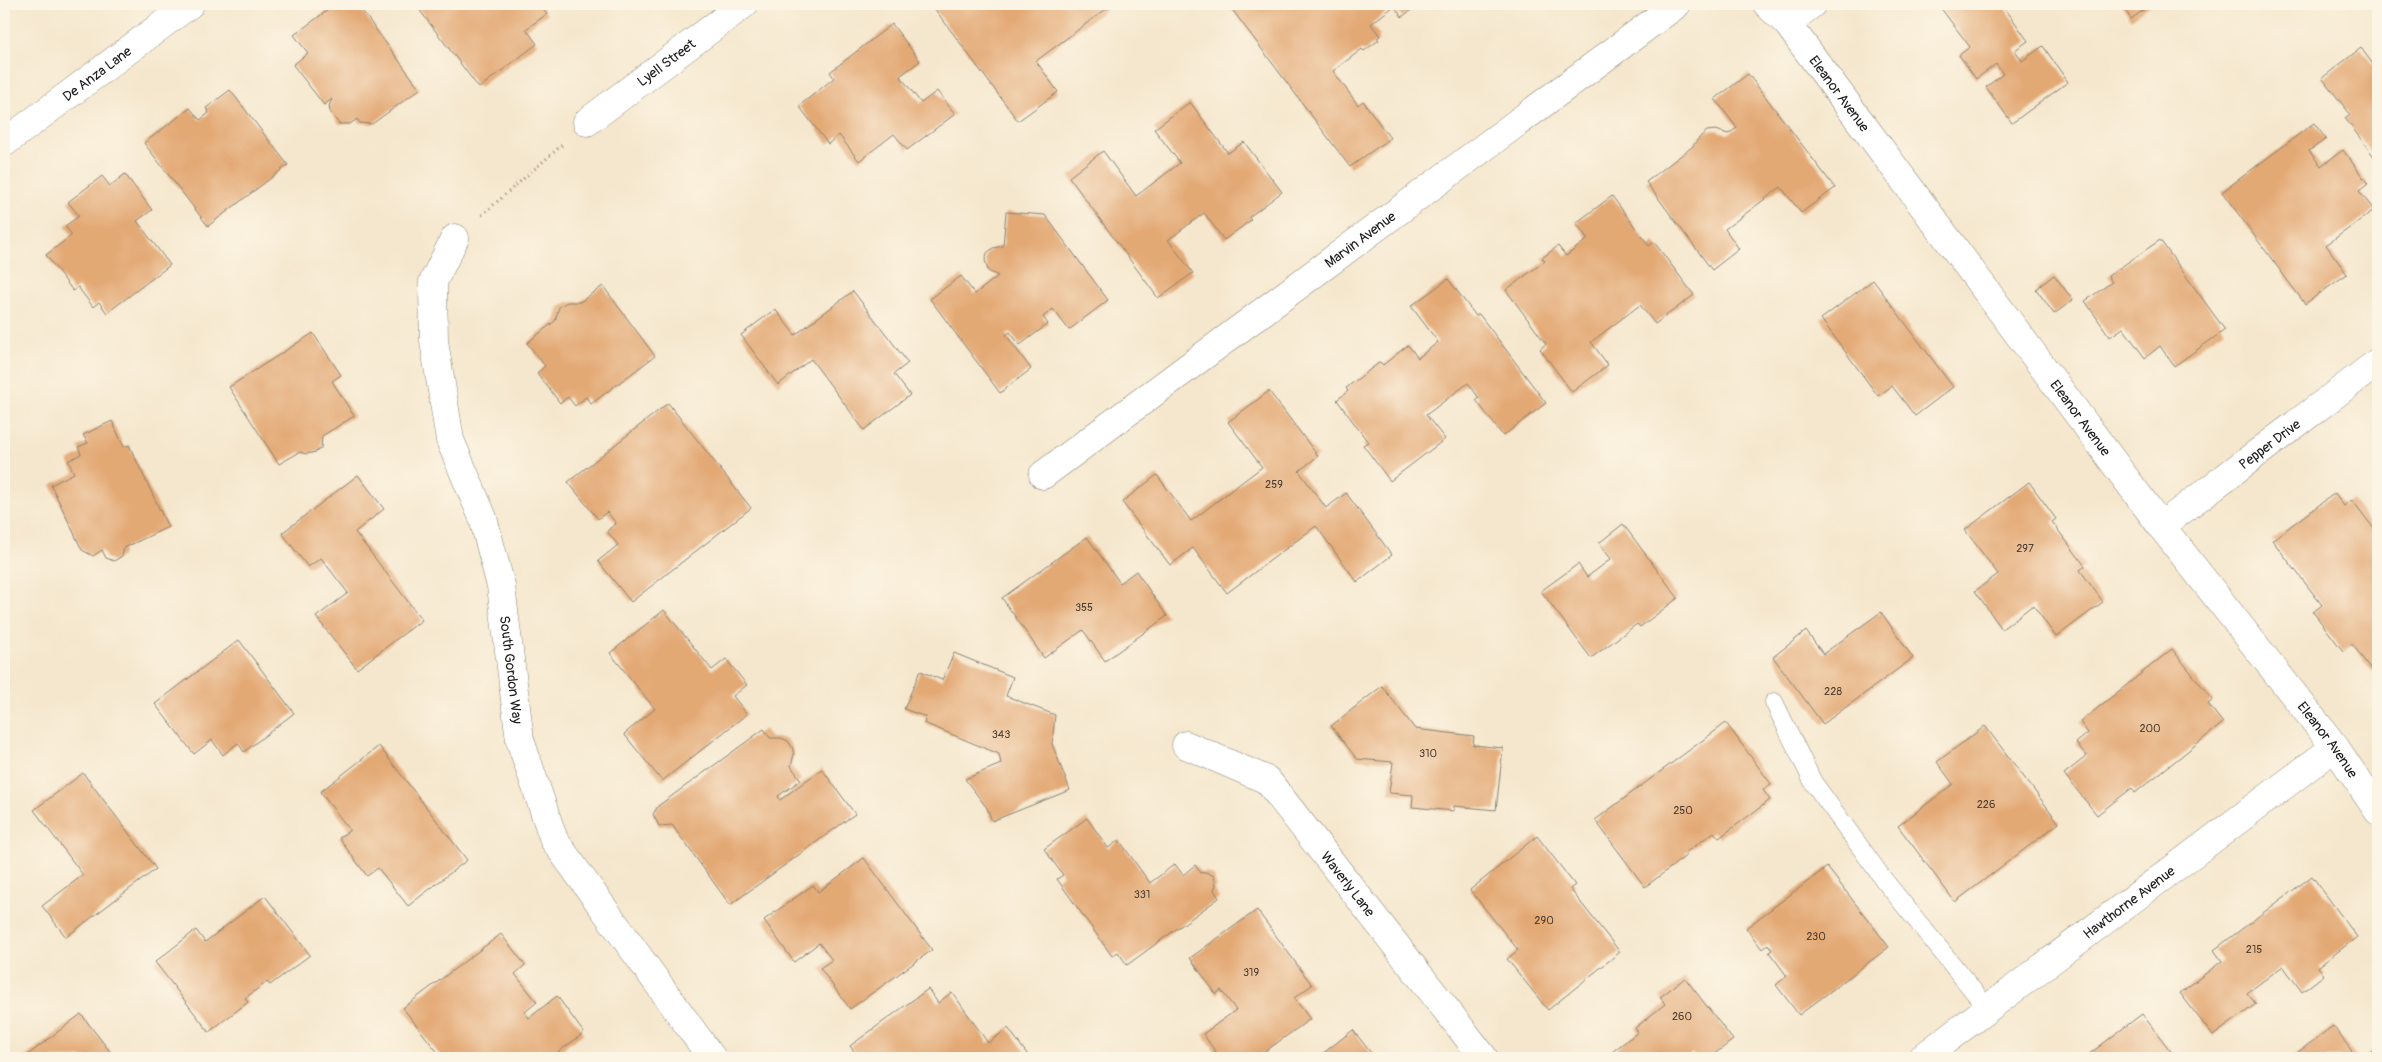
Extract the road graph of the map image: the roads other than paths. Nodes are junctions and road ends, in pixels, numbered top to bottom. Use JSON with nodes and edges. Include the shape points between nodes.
{"nodes":[{"id":1,"x":190,"y":4,"type":"edge"},
{"id":2,"x":744,"y":4,"type":"edge"},
{"id":3,"x":1677,"y":4,"type":"edge"},
{"id":4,"x":1767,"y":4,"type":"edge"},
{"id":5,"x":1812,"y":4,"type":"edge"},
{"id":6,"x":1787,"y":23,"type":"junction"},
{"id":7,"x":587,"y":122,"type":"road end"},
{"id":8,"x":4,"y":143,"type":"edge"},
{"id":9,"x":455,"y":238,"type":"road end"},
{"id":10,"x":2378,"y":362,"type":"edge"},
{"id":11,"x":1043,"y":475,"type":"dead end"},
{"id":12,"x":2161,"y":526,"type":"junction"},
{"id":13,"x":1774,"y":702,"type":"dead end"},
{"id":14,"x":1186,"y":745,"type":"dead end"},
{"id":15,"x":2335,"y":747,"type":"junction"},
{"id":16,"x":2378,"y":811,"type":"edge"},
{"id":17,"x":1988,"y":1009,"type":"junction"},
{"id":18,"x":712,"y":1058,"type":"edge"},
{"id":19,"x":1484,"y":1058,"type":"edge"},
{"id":20,"x":1922,"y":1058,"type":"edge"}],
"edges":[{"from":1,"to":8,"type":"street","name":"De Anza Lane"},
{"from":2,"to":7,"type":"street","name":"Lyell Street"},
{"from":3,"to":11,"type":"street","name":"Marvin Avenue"},
{"from":4,"to":6,"type":"street"},
{"from":5,"to":6,"type":"street"},
{"from":6,"to":12,"type":"street","name":"Eleanor Avenue"},
{"from":9,"to":18,"type":"street","name":"South Gordon Way","via":[[434,282],[434,341],[450,440],[483,518],[500,586],[520,740],[554,840]]},
{"from":10,"to":12,"type":"street","name":"Pepper Drive"},
{"from":12,"to":15,"type":"street","name":"Eleanor Avenue"},
{"from":13,"to":17,"type":"lane","via":[[1813,782],[1884,880]]},
{"from":14,"to":19,"type":"street","name":"Waverly Lane","via":[[1267,780]]},
{"from":15,"to":16,"type":"street","name":"Eleanor Avenue"},
{"from":15,"to":17,"type":"street","name":"Hawthorne Avenue"},
{"from":17,"to":20,"type":"street","name":"Hawthorne Avenue"}]}
